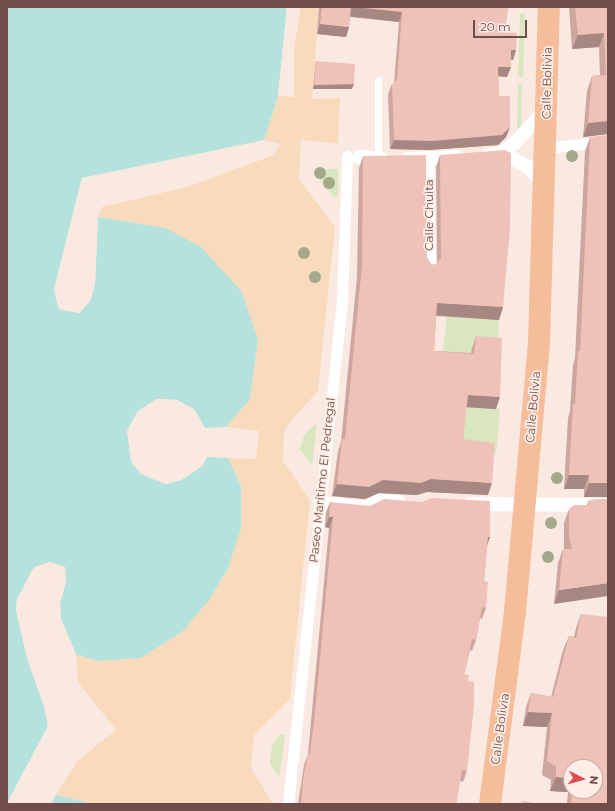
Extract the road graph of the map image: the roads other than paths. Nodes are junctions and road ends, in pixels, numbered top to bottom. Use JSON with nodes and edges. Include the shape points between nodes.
{"nodes":[{"id":1,"x":549,"y":7,"type":"edge"},
{"id":2,"x":378,"y":80,"type":"dead end"},
{"id":3,"x":547,"y":108,"type":"junction"},
{"id":4,"x":608,"y":141,"type":"edge"},
{"id":5,"x":546,"y":148,"type":"junction"},
{"id":6,"x":502,"y":153,"type":"junction"},
{"id":7,"x":353,"y":156,"type":"joint"},
{"id":8,"x":378,"y":158,"type":"junction"},
{"id":9,"x":429,"y":159,"type":"junction"},
{"id":10,"x":544,"y":185,"type":"junction"},
{"id":11,"x":430,"y":270,"type":"edge"},
{"id":12,"x":320,"y":503,"type":"junction"},
{"id":13,"x":413,"y":504,"type":"edge"},
{"id":14,"x":457,"y":504,"type":"edge"},
{"id":15,"x":608,"y":505,"type":"edge"},
{"id":16,"x":526,"y":506,"type":"junction"},
{"id":17,"x":288,"y":804,"type":"edge"},
{"id":18,"x":490,"y":804,"type":"edge"}],
"edges":[{"from":1,"to":3,"type":"main road","name":"Calle Bolivia"},
{"from":2,"to":8,"type":"lane"},
{"from":3,"to":5,"type":"main road","name":"Calle Bolivia"},
{"from":3,"to":6,"type":"street"},
{"from":4,"to":5,"type":"street"},
{"from":5,"to":10,"type":"main road","name":"Calle Bolivia"},
{"from":6,"to":9,"type":"street"},
{"from":6,"to":10,"type":"street","via":[[530,168]]},
{"from":7,"to":8,"type":"street"},
{"from":7,"to":12,"type":"street","name":"Paseo Marítimo El Pedregal","via":[[342,301]]},
{"from":8,"to":9,"type":"street"},
{"from":9,"to":11,"type":"street","name":"Calle Chuita"},
{"from":10,"to":16,"type":"main road","name":"Calle Bolivia","via":[[539,341]]},
{"from":12,"to":13,"type":"street","via":[[367,508],[378,501]]},
{"from":12,"to":17,"type":"street","name":"Paseo Marítimo El Pedregal"},
{"from":14,"to":16,"type":"street"},
{"from":15,"to":16,"type":"street"},
{"from":16,"to":18,"type":"main road","name":"Calle Bolivia"}]}
